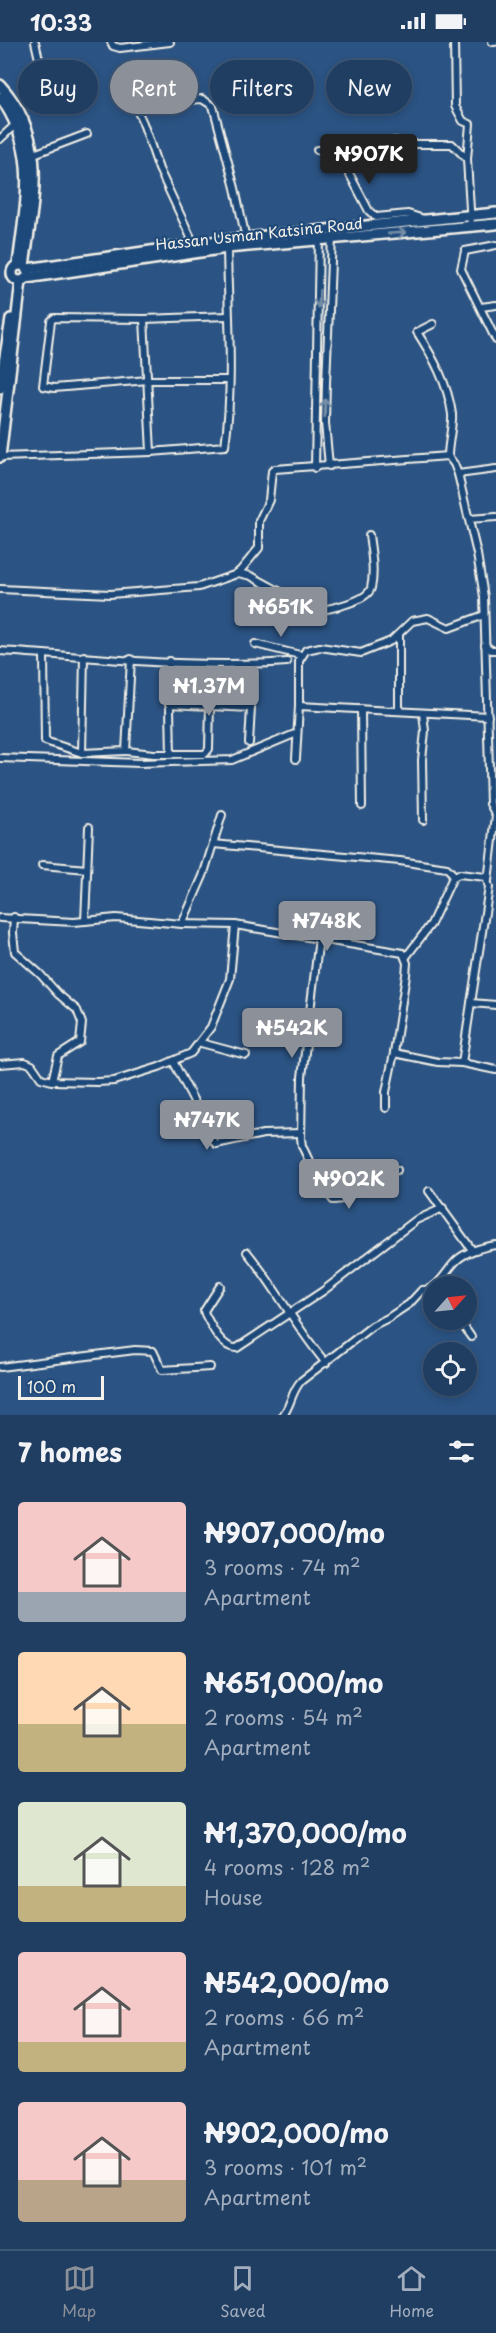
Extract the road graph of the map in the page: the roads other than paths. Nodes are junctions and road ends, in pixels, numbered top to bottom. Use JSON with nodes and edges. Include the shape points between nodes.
{"nodes":[{"id":1,"x":35,"y":42,"type":"edge"},
{"id":2,"x":111,"y":42,"type":"edge"},
{"id":3,"x":170,"y":42,"type":"edge"},
{"id":4,"x":454,"y":42,"type":"edge"},
{"id":5,"x":39,"y":60,"type":"edge"},
{"id":6,"x":0,"y":85,"type":"edge"},
{"id":7,"x":0,"y":98,"type":"edge"},
{"id":8,"x":198,"y":99,"type":"edge"},
{"id":9,"x":139,"y":114,"type":"edge"},
{"id":10,"x":16,"y":124,"type":"junction"},
{"id":11,"x":87,"y":134,"type":"dead end"},
{"id":12,"x":0,"y":139,"type":"edge"},
{"id":13,"x":394,"y":141,"type":"dead end"},
{"id":14,"x":317,"y":150,"type":"dead end"},
{"id":15,"x":33,"y":154,"type":"junction"},
{"id":16,"x":467,"y":159,"type":"junction"},
{"id":17,"x":496,"y":213,"type":"edge"},
{"id":18,"x":471,"y":216,"type":"junction"},
{"id":19,"x":427,"y":220,"type":"junction"},
{"id":20,"x":496,"y":224,"type":"edge"},
{"id":21,"x":471,"y":226,"type":"junction"},
{"id":22,"x":332,"y":235,"type":"junction"},
{"id":23,"x":319,"y":236,"type":"junction"},
{"id":24,"x":246,"y":239,"type":"junction"},
{"id":25,"x":194,"y":244,"type":"junction"},
{"id":26,"x":496,"y":245,"type":"edge"},
{"id":27,"x":227,"y":248,"type":"junction"},
{"id":28,"x":22,"y":273,"type":"junction"},
{"id":29,"x":496,"y":305,"type":"edge"},
{"id":30,"x":481,"y":307,"type":"junction"},
{"id":31,"x":228,"y":316,"type":"junction"},
{"id":32,"x":144,"y":319,"type":"junction"},
{"id":33,"x":433,"y":324,"type":"dead end"},
{"id":34,"x":496,"y":340,"type":"edge"},
{"id":35,"x":148,"y":380,"type":"junction"},
{"id":36,"x":229,"y":380,"type":"junction"},
{"id":37,"x":0,"y":388,"type":"edge"},
{"id":38,"x":150,"y":452,"type":"junction"},
{"id":39,"x":448,"y":456,"type":"junction"},
{"id":40,"x":0,"y":457,"type":"edge"},
{"id":41,"x":329,"y":466,"type":"junction"},
{"id":42,"x":315,"y":468,"type":"junction"},
{"id":43,"x":496,"y":469,"type":"edge"},
{"id":44,"x":458,"y":474,"type":"junction"},
{"id":45,"x":496,"y":517,"type":"edge"},
{"id":46,"x":469,"y":519,"type":"junction"},
{"id":47,"x":369,"y":535,"type":"dead end"},
{"id":48,"x":238,"y":573,"type":"junction"},
{"id":49,"x":0,"y":589,"type":"edge"},
{"id":50,"x":484,"y":615,"type":"junction"},
{"id":51,"x":399,"y":634,"type":"junction"},
{"id":52,"x":255,"y":644,"type":"dead end"},
{"id":53,"x":485,"y":645,"type":"junction"},
{"id":54,"x":496,"y":650,"type":"edge"},
{"id":55,"x":0,"y":651,"type":"edge"},
{"id":56,"x":44,"y":654,"type":"junction"},
{"id":57,"x":84,"y":656,"type":"junction"},
{"id":58,"x":300,"y":656,"type":"junction"},
{"id":59,"x":131,"y":659,"type":"junction"},
{"id":60,"x":169,"y":661,"type":"junction"},
{"id":61,"x":287,"y":662,"type":"dead end"},
{"id":62,"x":249,"y":664,"type":"junction"},
{"id":63,"x":169,"y":704,"type":"junction"},
{"id":64,"x":210,"y":705,"type":"junction"},
{"id":65,"x":299,"y":706,"type":"junction"},
{"id":66,"x":251,"y":708,"type":"junction"},
{"id":67,"x":361,"y":709,"type":"junction"},
{"id":68,"x":399,"y":711,"type":"junction"},
{"id":69,"x":423,"y":713,"type":"junction"},
{"id":70,"x":488,"y":716,"type":"junction"},
{"id":71,"x":297,"y":733,"type":"junction"},
{"id":72,"x":249,"y":743,"type":"dead end"},
{"id":73,"x":126,"y":751,"type":"junction"},
{"id":74,"x":82,"y":753,"type":"junction"},
{"id":75,"x":171,"y":755,"type":"junction"},
{"id":76,"x":0,"y":758,"type":"edge"},
{"id":77,"x":296,"y":759,"type":"dead end"},
{"id":78,"x":494,"y":775,"type":"edge"},
{"id":79,"x":362,"y":806,"type":"dead end"},
{"id":80,"x":222,"y":815,"type":"dead end"},
{"id":81,"x":496,"y":815,"type":"edge"},
{"id":82,"x":423,"y":820,"type":"dead end"},
{"id":83,"x":89,"y":827,"type":"dead end"},
{"id":84,"x":213,"y":844,"type":"junction"},
{"id":85,"x":42,"y":865,"type":"dead end"},
{"id":86,"x":87,"y":869,"type":"junction"},
{"id":87,"x":455,"y":876,"type":"junction"},
{"id":88,"x":488,"y":881,"type":"junction"},
{"id":89,"x":15,"y":917,"type":"junction"},
{"id":90,"x":0,"y":918,"type":"edge"},
{"id":91,"x":85,"y":921,"type":"junction"},
{"id":92,"x":182,"y":924,"type":"junction"},
{"id":93,"x":235,"y":925,"type":"junction"},
{"id":94,"x":319,"y":938,"type":"junction"},
{"id":95,"x":406,"y":957,"type":"junction"},
{"id":96,"x":471,"y":1003,"type":"junction"},
{"id":97,"x":496,"y":1005,"type":"edge"},
{"id":98,"x":201,"y":1043,"type":"junction"},
{"id":99,"x":394,"y":1053,"type":"junction"},
{"id":100,"x":246,"y":1055,"type":"dead end"},
{"id":101,"x":173,"y":1061,"type":"junction"},
{"id":102,"x":462,"y":1063,"type":"junction"},
{"id":103,"x":0,"y":1064,"type":"edge"},
{"id":104,"x":496,"y":1070,"type":"edge"},
{"id":105,"x":52,"y":1081,"type":"junction"},
{"id":106,"x":386,"y":1108,"type":"dead end"},
{"id":107,"x":301,"y":1132,"type":"junction"},
{"id":108,"x":397,"y":1170,"type":"dead end"},
{"id":109,"x":429,"y":1191,"type":"dead end"},
{"id":110,"x":443,"y":1208,"type":"junction"},
{"id":111,"x":496,"y":1245,"type":"edge"},
{"id":112,"x":471,"y":1250,"type":"junction"},
{"id":113,"x":247,"y":1252,"type":"dead end"},
{"id":114,"x":444,"y":1276,"type":"edge"},
{"id":115,"x":220,"y":1286,"type":"dead end"},
{"id":116,"x":423,"y":1290,"type":"edge"},
{"id":117,"x":289,"y":1314,"type":"junction"},
{"id":118,"x":466,"y":1330,"type":"edge"},
{"id":119,"x":471,"y":1337,"type":"dead end"},
{"id":120,"x":326,"y":1363,"type":"junction"},
{"id":121,"x":0,"y":1367,"type":"edge"},
{"id":122,"x":210,"y":1367,"type":"dead end"},
{"id":123,"x":283,"y":1415,"type":"edge"}],
"edges":[{"from":1,"to":5,"type":"street"},
{"from":2,"to":3,"type":"street","via":[[120,48]]},
{"from":4,"to":16,"type":"street","via":[[455,106],[463,121],[470,124]]},
{"from":6,"to":15,"type":"main road","via":[[17,107]]},
{"from":7,"to":10,"type":"main road"},
{"from":8,"to":24,"type":"street","via":[[213,106]]},
{"from":9,"to":25,"type":"street"},
{"from":10,"to":12,"type":"street"},
{"from":10,"to":28,"type":"main road","via":[[27,171]]},
{"from":11,"to":15,"type":"street"},
{"from":13,"to":16,"type":"street","via":[[452,144]]},
{"from":14,"to":19,"type":"street","via":[[340,156],[376,217],[408,214]]},
{"from":15,"to":28,"type":"main road","via":[[36,175]]},
{"from":16,"to":18,"type":"street"},
{"from":17,"to":18,"type":"main road","name":"Hassan Usman Katsina Road"},
{"from":18,"to":19,"type":"main road","name":"Hassan Usman Katsina Road"},
{"from":18,"to":21,"type":"street"},
{"from":19,"to":22,"type":"main road","name":"Hassan Usman Katsina Road"},
{"from":20,"to":21,"type":"main road","name":"Hassan Usman Katsina Road"},
{"from":22,"to":21,"type":"main road","name":"Hassan Usman Katsina Road","one_way":true},
{"from":22,"to":23,"type":"main road","name":"Hassan Usman Katsina Road"},
{"from":41,"to":22,"type":"street","one_way":true,"via":[[325,423]]},
{"from":23,"to":24,"type":"main road","name":"Hassan Usman Katsina Road"},
{"from":23,"to":27,"type":"main road","name":"Hassan Usman Katsina Road"},
{"from":23,"to":42,"type":"street","one_way":true},
{"from":24,"to":25,"type":"main road","name":"Hassan Usman Katsina Road"},
{"from":25,"to":28,"type":"main road","name":"Hassan Usman Katsina Road"},
{"from":26,"to":30,"type":"street","via":[[465,251],[461,269]]},
{"from":27,"to":28,"type":"main road","name":"Hassan Usman Katsina Road"},
{"from":27,"to":31,"type":"street"},
{"from":28,"to":37,"type":"main road"},
{"from":28,"to":40,"type":"main road"},
{"from":29,"to":30,"type":"street"},
{"from":30,"to":34,"type":"street"},
{"from":31,"to":32,"type":"street"},
{"from":31,"to":36,"type":"street"},
{"from":32,"to":35,"type":"street"},
{"from":32,"to":35,"type":"street","via":[[54,318],[43,386]]},
{"from":33,"to":39,"type":"street","via":[[417,332],[442,378],[449,401],[452,425]]},
{"from":35,"to":36,"type":"street"},
{"from":35,"to":38,"type":"street"},
{"from":36,"to":38,"type":"street","via":[[225,446]]},
{"from":38,"to":40,"type":"street"},
{"from":39,"to":41,"type":"street"},
{"from":39,"to":44,"type":"street"},
{"from":41,"to":42,"type":"street"},
{"from":42,"to":48,"type":"street","via":[[272,471],[269,500],[259,521],[259,548]]},
{"from":43,"to":44,"type":"street"},
{"from":44,"to":46,"type":"street"},
{"from":45,"to":46,"type":"street"},
{"from":46,"to":50,"type":"street","via":[[483,586]]},
{"from":47,"to":48,"type":"street","via":[[371,589],[366,596],[328,610],[306,612],[297,601]]},
{"from":48,"to":49,"type":"street","via":[[199,587],[110,594]]},
{"from":50,"to":51,"type":"street","via":[[449,628],[428,618],[412,621]]},
{"from":50,"to":53,"type":"street"},
{"from":51,"to":58,"type":"street","via":[[361,653],[320,647],[306,650]]},
{"from":51,"to":68,"type":"street"},
{"from":52,"to":58,"type":"street"},
{"from":53,"to":54,"type":"street"},
{"from":53,"to":70,"type":"street"},
{"from":55,"to":56,"type":"street"},
{"from":56,"to":57,"type":"street"},
{"from":56,"to":74,"type":"street","via":[[44,739],[46,743]]},
{"from":57,"to":59,"type":"street"},
{"from":57,"to":74,"type":"street"},
{"from":58,"to":65,"type":"street"},
{"from":59,"to":60,"type":"street"},
{"from":59,"to":73,"type":"street"},
{"from":60,"to":62,"type":"street"},
{"from":60,"to":63,"type":"street"},
{"from":61,"to":62,"type":"street"},
{"from":62,"to":66,"type":"street"},
{"from":63,"to":64,"type":"street"},
{"from":63,"to":75,"type":"street"},
{"from":64,"to":66,"type":"street"},
{"from":64,"to":75,"type":"street","via":[[208,752]]},
{"from":65,"to":67,"type":"street"},
{"from":65,"to":71,"type":"street"},
{"from":66,"to":72,"type":"street"},
{"from":67,"to":68,"type":"street"},
{"from":67,"to":79,"type":"street"},
{"from":68,"to":69,"type":"street"},
{"from":69,"to":70,"type":"street"},
{"from":69,"to":82,"type":"street"},
{"from":70,"to":78,"type":"street"},
{"from":71,"to":76,"type":"street","via":[[232,760],[199,763]]},
{"from":71,"to":77,"type":"street"},
{"from":73,"to":74,"type":"street"},
{"from":73,"to":75,"type":"street"},
{"from":78,"to":81,"type":"street","via":[[490,804]]},
{"from":80,"to":84,"type":"street"},
{"from":81,"to":88,"type":"street"},
{"from":83,"to":86,"type":"street"},
{"from":84,"to":87,"type":"street","via":[[400,861],[447,868]]},
{"from":84,"to":92,"type":"street"},
{"from":85,"to":86,"type":"street"},
{"from":86,"to":91,"type":"street"},
{"from":87,"to":88,"type":"street","via":[[483,876]]},
{"from":87,"to":95,"type":"street","via":[[430,924]]},
{"from":88,"to":96,"type":"street"},
{"from":89,"to":90,"type":"street"},
{"from":89,"to":91,"type":"street"},
{"from":89,"to":105,"type":"street","via":[[15,952],[81,1016],[80,1042],[58,1056]]},
{"from":91,"to":92,"type":"street","via":[[116,918]]},
{"from":92,"to":93,"type":"street"},
{"from":93,"to":94,"type":"street"},
{"from":93,"to":98,"type":"street","via":[[230,979]]},
{"from":94,"to":95,"type":"street","via":[[403,953]]},
{"from":94,"to":107,"type":"street","via":[[302,1077]]},
{"from":95,"to":99,"type":"street"},
{"from":96,"to":97,"type":"street"},
{"from":96,"to":102,"type":"street"},
{"from":98,"to":100,"type":"street"},
{"from":98,"to":101,"type":"street","via":[[191,1053]]},
{"from":99,"to":102,"type":"street"},
{"from":99,"to":106,"type":"street"},
{"from":101,"to":105,"type":"street","via":[[114,1081]]},
{"from":101,"to":107,"type":"street","via":[[216,1143]]},
{"from":102,"to":104,"type":"street"},
{"from":103,"to":105,"type":"street","via":[[26,1062],[41,1078]]},
{"from":107,"to":108,"type":"street","via":[[302,1146],[333,1200],[343,1199],[354,1188]]},
{"from":109,"to":110,"type":"street"},
{"from":110,"to":112,"type":"street"},
{"from":110,"to":117,"type":"street","via":[[416,1220]]},
{"from":111,"to":112,"type":"street"},
{"from":112,"to":114,"type":"street"},
{"from":113,"to":117,"type":"street"},
{"from":115,"to":117,"type":"street","via":[[204,1311],[218,1336],[231,1348],[242,1346]]},
{"from":116,"to":120,"type":"street"},
{"from":117,"to":120,"type":"street"},
{"from":118,"to":119,"type":"street"},
{"from":120,"to":123,"type":"street","via":[[292,1390]]},
{"from":121,"to":122,"type":"street","via":[[135,1350],[153,1352],[162,1370]]}]}
